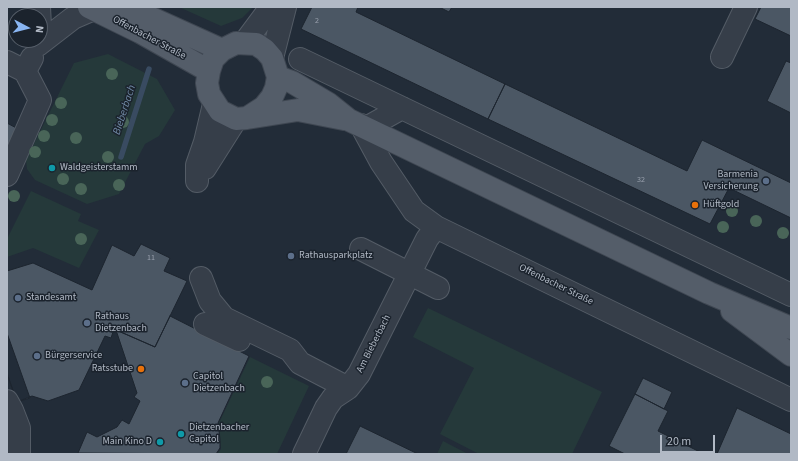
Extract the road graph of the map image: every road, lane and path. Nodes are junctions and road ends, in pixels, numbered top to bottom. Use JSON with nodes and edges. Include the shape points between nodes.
{"nodes":[{"id":1,"x":127,"y":7,"type":"edge"},
{"id":2,"x":271,"y":7,"type":"edge"},
{"id":3,"x":285,"y":7,"type":"edge"},
{"id":4,"x":746,"y":7,"type":"edge"},
{"id":5,"x":91,"y":8,"type":"edge"},
{"id":6,"x":48,"y":32,"type":"edge"},
{"id":7,"x":245,"y":42,"type":"junction"},
{"id":8,"x":31,"y":48,"type":"edge"},
{"id":9,"x":222,"y":50,"type":"junction"},
{"id":10,"x":722,"y":57,"type":"dead end"},
{"id":11,"x":300,"y":58,"type":"dead end"},
{"id":12,"x":16,"y":67,"type":"edge"},
{"id":13,"x":275,"y":68,"type":"junction"},
{"id":14,"x":209,"y":71,"type":"junction"},
{"id":15,"x":214,"y":104,"type":"junction"},
{"id":16,"x":402,"y":108,"type":"junction"},
{"id":17,"x":241,"y":119,"type":"junction"},
{"id":18,"x":359,"y":124,"type":"junction"},
{"id":19,"x":7,"y":175,"type":"edge"},
{"id":20,"x":436,"y":227,"type":"junction"},
{"id":21,"x":361,"y":249,"type":"dead end"},
{"id":22,"x":410,"y":273,"type":"junction"},
{"id":23,"x":200,"y":278,"type":"dead end"},
{"id":24,"x":438,"y":288,"type":"dead end"},
{"id":25,"x":709,"y":293,"type":"junction"},
{"id":26,"x":791,"y":295,"type":"edge"},
{"id":27,"x":205,"y":324,"type":"dead end"},
{"id":28,"x":791,"y":328,"type":"edge"},
{"id":29,"x":791,"y":355,"type":"edge"},
{"id":30,"x":300,"y":363,"type":"junction"},
{"id":31,"x":348,"y":388,"type":"junction"},
{"id":32,"x":791,"y":400,"type":"edge"},
{"id":33,"x":7,"y":401,"type":"edge"},
{"id":34,"x":19,"y":454,"type":"edge"},
{"id":35,"x":304,"y":454,"type":"edge"}],
"edges":[{"from":1,"to":9,"type":"main road","name":"Offenbacher Straße"},
{"from":2,"to":7,"type":"street"},
{"from":3,"to":13,"type":"street"},
{"from":4,"to":10,"type":"street"},
{"from":5,"to":6,"type":"street"},
{"from":5,"to":14,"type":"main road","name":"Offenbacher Straße"},
{"from":7,"to":9,"type":"main road","via":[[229,45]]},
{"from":7,"to":13,"type":"main road","via":[[256,44],[265,50]]},
{"from":8,"to":12,"type":"street"},
{"from":9,"to":14,"type":"main road","via":[[213,59]]},
{"from":11,"to":16,"type":"street"},
{"from":12,"to":19,"type":"street","via":[[40,100]]},
{"from":13,"to":17,"type":"main road","via":[[276,88],[272,97],[260,109]]},
{"from":13,"to":18,"type":"main road","name":"Offenbacher Straße","via":[[292,82]]},
{"from":14,"to":15,"type":"main road","via":[[207,83]]},
{"from":15,"to":17,"type":"main road","via":[[220,111]]},
{"from":15,"to":17,"type":"street","via":[[197,165],[196,181]]},
{"from":16,"to":18,"type":"street"},
{"from":16,"to":26,"type":"street"},
{"from":17,"to":18,"type":"main road","name":"Offenbacher Straße","via":[[298,110]]},
{"from":18,"to":20,"type":"street","name":"Offenbacher Straße","via":[[414,211]]},
{"from":18,"to":25,"type":"main road","name":"Offenbacher Straße"},
{"from":20,"to":22,"type":"street","name":"Am Bieberbach"},
{"from":20,"to":32,"type":"street","name":"Offenbacher Straße"},
{"from":21,"to":22,"type":"street"},
{"from":22,"to":24,"type":"street"},
{"from":22,"to":31,"type":"street","name":"Am Bieberbach","via":[[359,374]]},
{"from":23,"to":30,"type":"street","via":[[210,301],[224,318],[290,350]]},
{"from":25,"to":28,"type":"main road","name":"Offenbacher Straße"},
{"from":25,"to":29,"type":"main road","name":"Offenbacher Straße"},
{"from":27,"to":30,"type":"street","via":[[284,361]]},
{"from":30,"to":31,"type":"street"},
{"from":31,"to":35,"type":"street","name":"Am Bieberbach","via":[[332,398]]},
{"from":33,"to":34,"type":"street","via":[[19,428]]}]}
